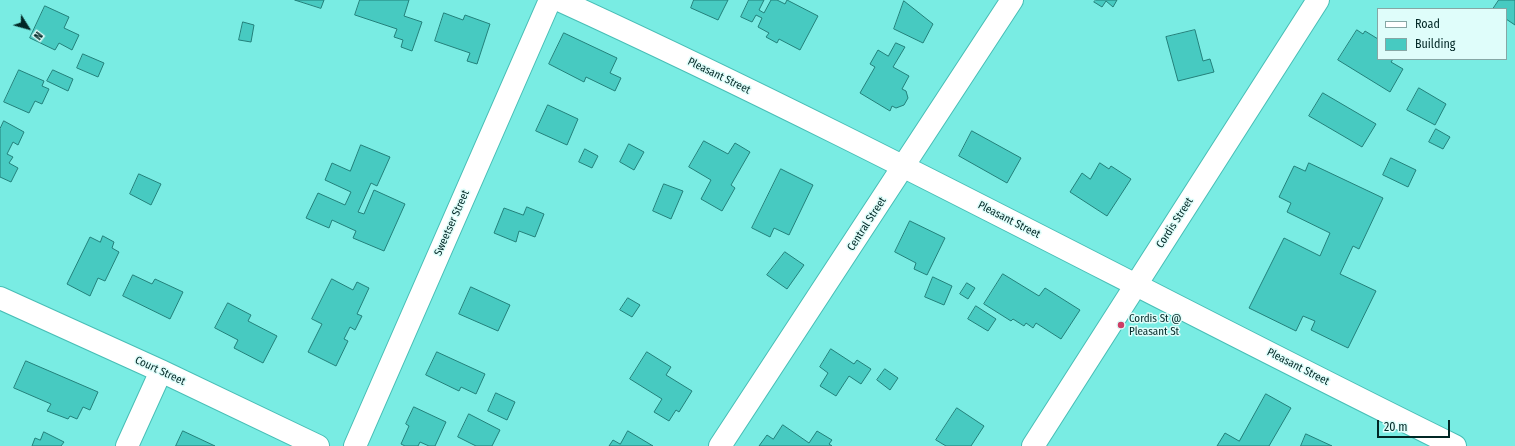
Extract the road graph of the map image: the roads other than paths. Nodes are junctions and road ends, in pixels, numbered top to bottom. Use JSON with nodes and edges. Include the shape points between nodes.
{"nodes":[{"id":1,"x":550,"y":0,"type":"edge"},
{"id":2,"x":559,"y":0,"type":"edge"},
{"id":3,"x":1012,"y":0,"type":"edge"},
{"id":4,"x":1318,"y":0,"type":"edge"},
{"id":5,"x":904,"y":167,"type":"junction"},
{"id":6,"x":1135,"y":285,"type":"junction"},
{"id":7,"x":0,"y":298,"type":"edge"},
{"id":8,"x":161,"y":371,"type":"junction"},
{"id":9,"x":126,"y":446,"type":"edge"},
{"id":10,"x":318,"y":446,"type":"edge"},
{"id":11,"x":355,"y":446,"type":"edge"},
{"id":12,"x":720,"y":446,"type":"edge"},
{"id":13,"x":1033,"y":446,"type":"edge"},
{"id":14,"x":1455,"y":446,"type":"edge"}],
"edges":[{"from":1,"to":11,"type":"street","name":"Sweetser Street"},
{"from":2,"to":5,"type":"street","name":"Pleasant Street","via":[[699,65]]},
{"from":3,"to":5,"type":"street","name":"Central Street"},
{"from":4,"to":6,"type":"street","name":"Cordis Street"},
{"from":5,"to":6,"type":"street","name":"Pleasant Street"},
{"from":5,"to":12,"type":"street","name":"Central Street"},
{"from":6,"to":13,"type":"street","name":"Cordis Street"},
{"from":6,"to":14,"type":"street","name":"Pleasant Street"},
{"from":7,"to":8,"type":"street","name":"Court Street"},
{"from":8,"to":9,"type":"street"},
{"from":8,"to":10,"type":"street","name":"Court Street"}]}
